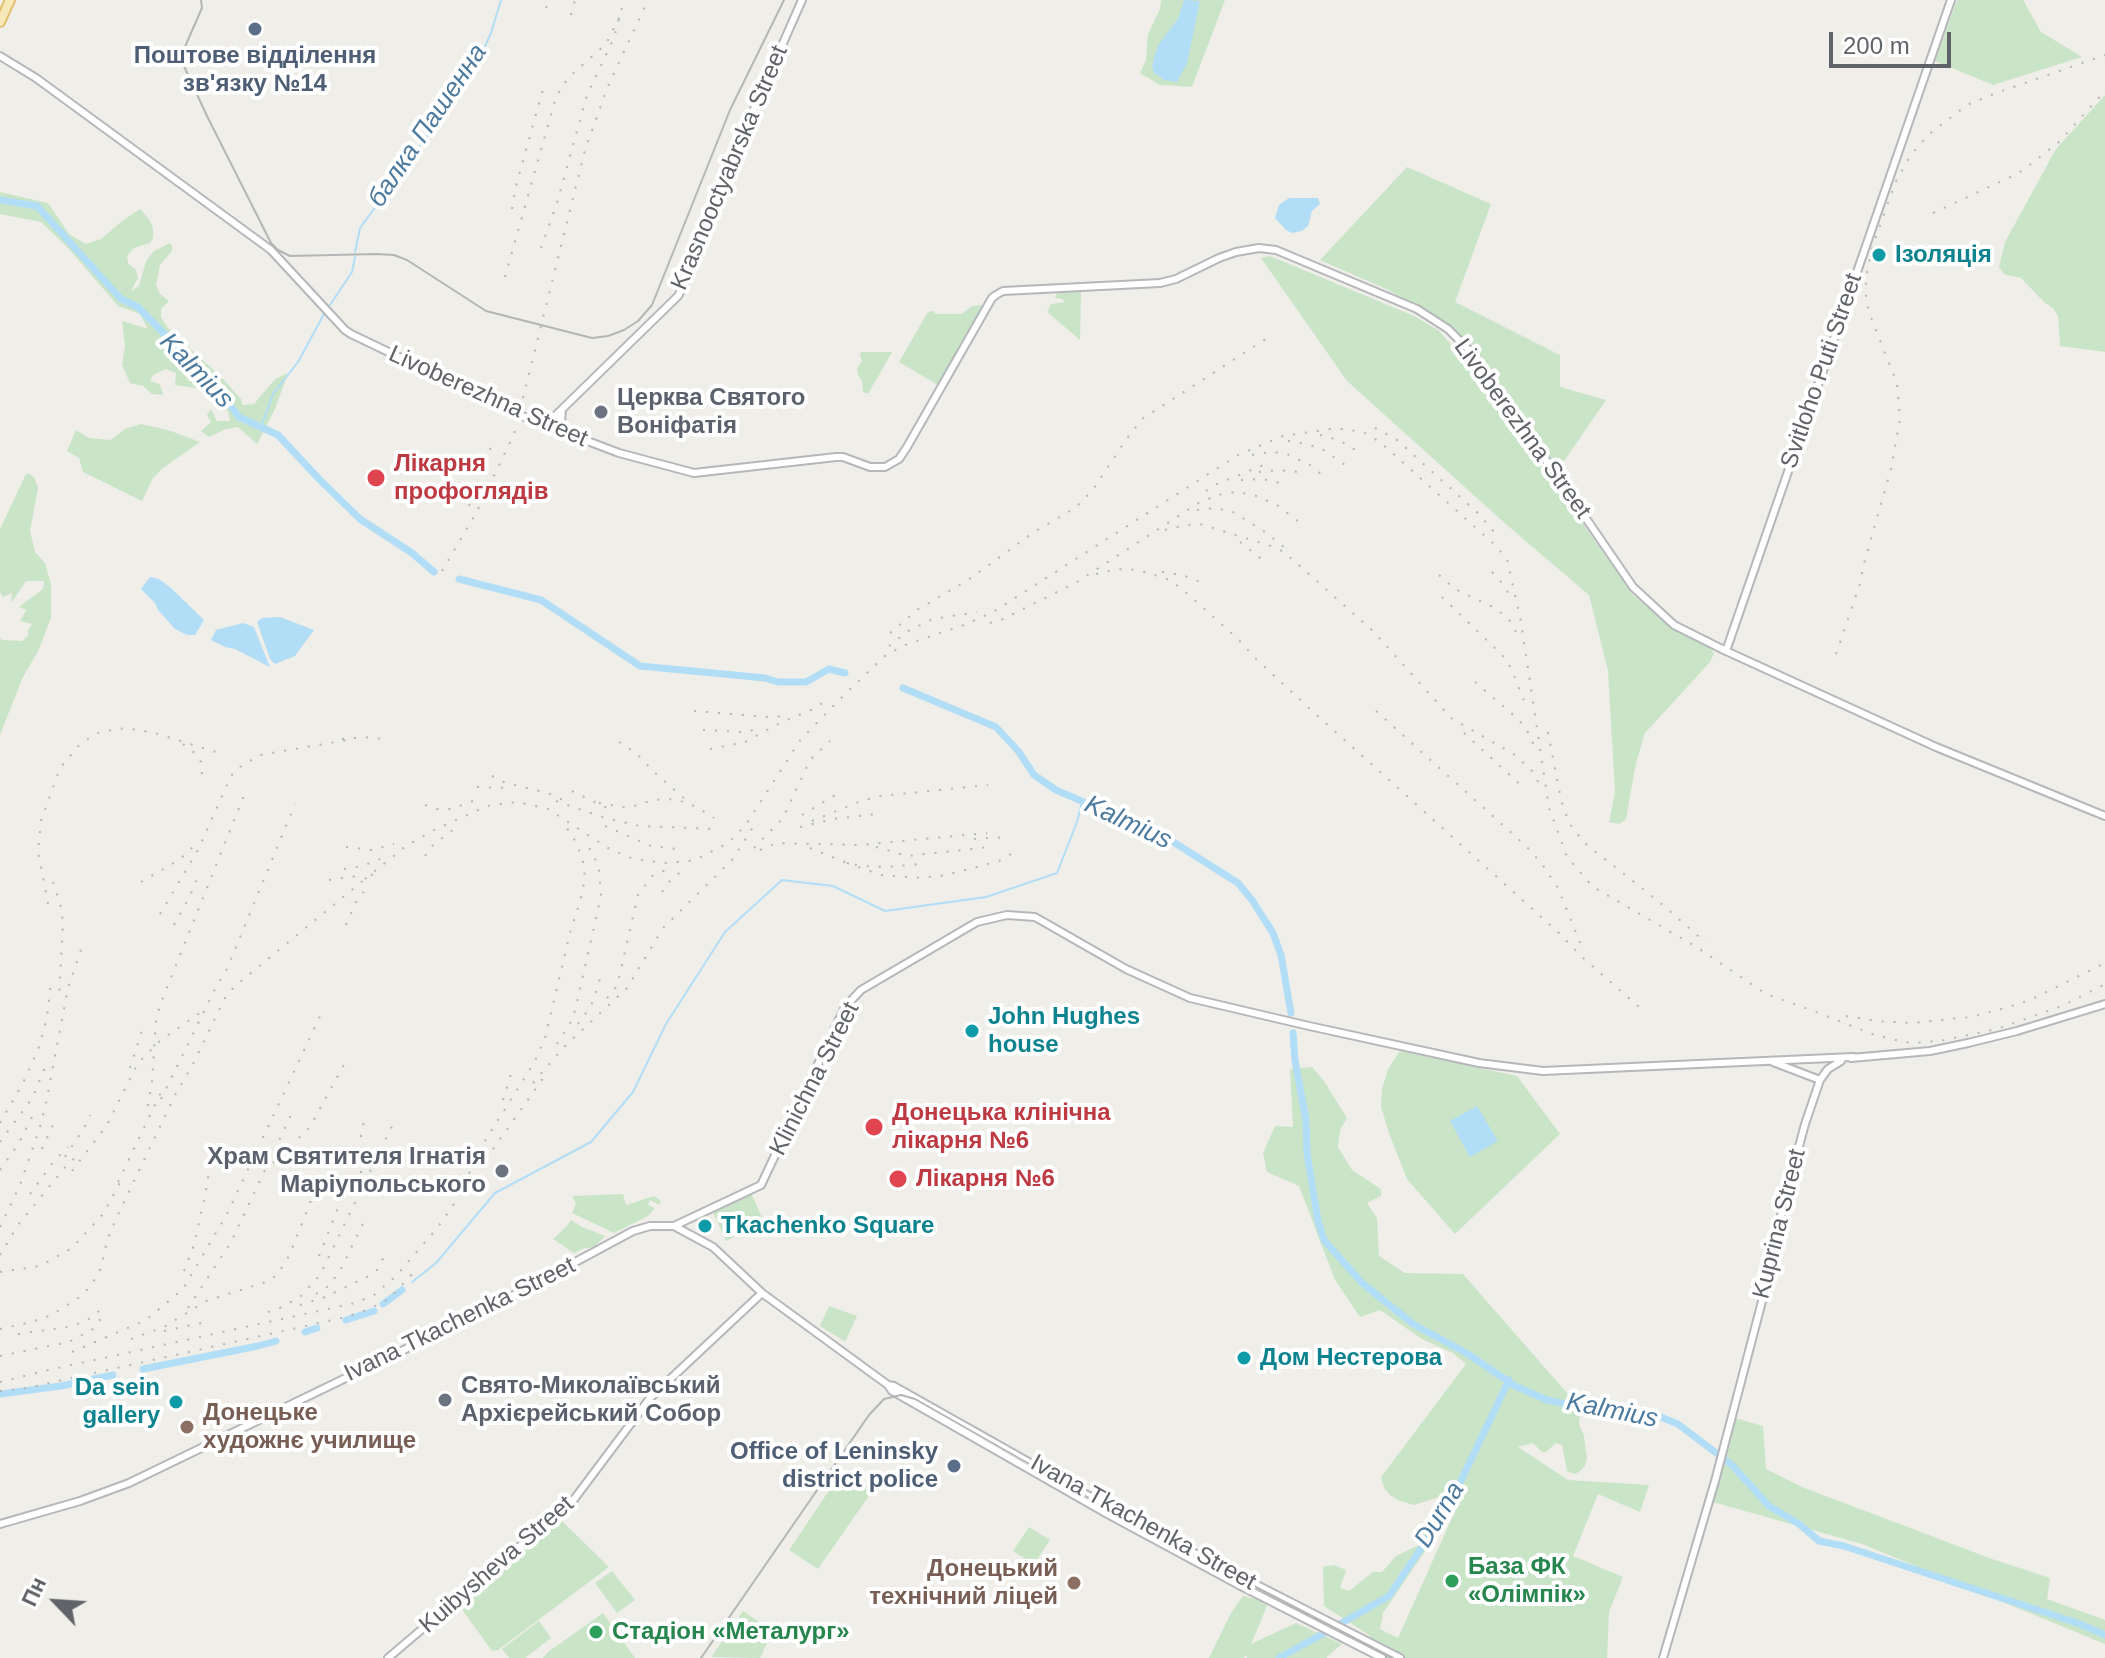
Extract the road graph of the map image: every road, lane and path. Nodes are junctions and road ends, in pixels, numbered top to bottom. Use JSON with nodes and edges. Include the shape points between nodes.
{"nodes":[{"id":1,"x":10,"y":0,"type":"edge"},
{"id":2,"x":802,"y":0,"type":"edge"},
{"id":3,"x":1951,"y":0,"type":"edge"},
{"id":4,"x":0,"y":22,"type":"edge"},
{"id":5,"x":0,"y":56,"type":"edge"},
{"id":6,"x":562,"y":410,"type":"junction"},
{"id":7,"x":540,"y":423,"type":"junction"},
{"id":8,"x":579,"y":439,"type":"junction"},
{"id":9,"x":1726,"y":651,"type":"junction"},
{"id":10,"x":2105,"y":816,"type":"edge"},
{"id":11,"x":2105,"y":1004,"type":"edge"},
{"id":12,"x":1853,"y":1057,"type":"junction"},
{"id":13,"x":1813,"y":1059,"type":"junction"},
{"id":14,"x":1769,"y":1061,"type":"junction"},
{"id":15,"x":1809,"y":1076,"type":"junction"},
{"id":16,"x":1820,"y":1080,"type":"junction"},
{"id":17,"x":674,"y":1226,"type":"junction"},
{"id":18,"x":762,"y":1293,"type":"junction"},
{"id":19,"x":888,"y":1385,"type":"junction"},
{"id":20,"x":0,"y":1524,"type":"edge"},
{"id":21,"x":388,"y":1658,"type":"edge"},
{"id":22,"x":1382,"y":1658,"type":"edge"},
{"id":23,"x":1400,"y":1658,"type":"edge"},
{"id":24,"x":1663,"y":1658,"type":"edge"}],
"edges":[{"from":1,"to":4,"type":"main road"},
{"from":2,"to":6,"type":"main road","name":"Krasnooctyabrska Street","via":[[685,283]]},
{"from":3,"to":9,"type":"main road","name":"Svitloho Puti Street"},
{"from":5,"to":7,"type":"main road","name":"Livoberezhna Street","via":[[271,250],[348,332]]},
{"from":6,"to":7,"type":"main road","name":"Krasnooctyabrska Street"},
{"from":6,"to":8,"type":"main road","via":[[561,421]]},
{"from":7,"to":8,"type":"main road","name":"Livoberezhna Street"},
{"from":8,"to":9,"type":"main road","name":"Livoberezhna Street","via":[[694,473],[836,457],[885,467],[899,459],[992,298],[1003,291],[1160,283],[1236,252],[1276,250],[1417,309],[1448,329],[1496,387],[1633,587],[1674,625]]},
{"from":9,"to":10,"type":"main road","name":"Livoberezhna Street","via":[[1936,747]]},
{"from":11,"to":12,"type":"main road","via":[[1930,1051]]},
{"from":12,"to":13,"type":"main road","name":"Klinichna Street"},
{"from":12,"to":16,"type":"main road","via":[[1838,1062]]},
{"from":13,"to":14,"type":"main road","name":"Klinichna Street"},
{"from":13,"to":15,"type":"main road","via":[[1816,1068]]},
{"from":14,"to":15,"type":"main road"},
{"from":14,"to":17,"type":"main road","name":"Klinichna Street","via":[[1543,1071],[1479,1063],[1190,998],[1035,917],[1007,915],[977,922],[861,990],[845,1007],[761,1185]]},
{"from":15,"to":16,"type":"main road"},
{"from":16,"to":24,"type":"main road","name":"Kuprina Street"},
{"from":17,"to":18,"type":"main road","name":"Ivana Tkachenka Street","via":[[713,1247]]},
{"from":17,"to":20,"type":"main road","name":"Ivana Tkachenka Street","via":[[633,1231],[514,1296],[129,1483]]},
{"from":18,"to":19,"type":"main road","name":"Ivana Tkachenka Street"},
{"from":18,"to":21,"type":"main road","name":"Kuibysheva Street","via":[[650,1398],[572,1502]]},
{"from":19,"to":22,"type":"main road","name":"Ivana Tkachenka Street","via":[[1102,1511]]},
{"from":19,"to":23,"type":"main road","name":"Ivana Tkachenka Street","via":[[1153,1532]]}]}
